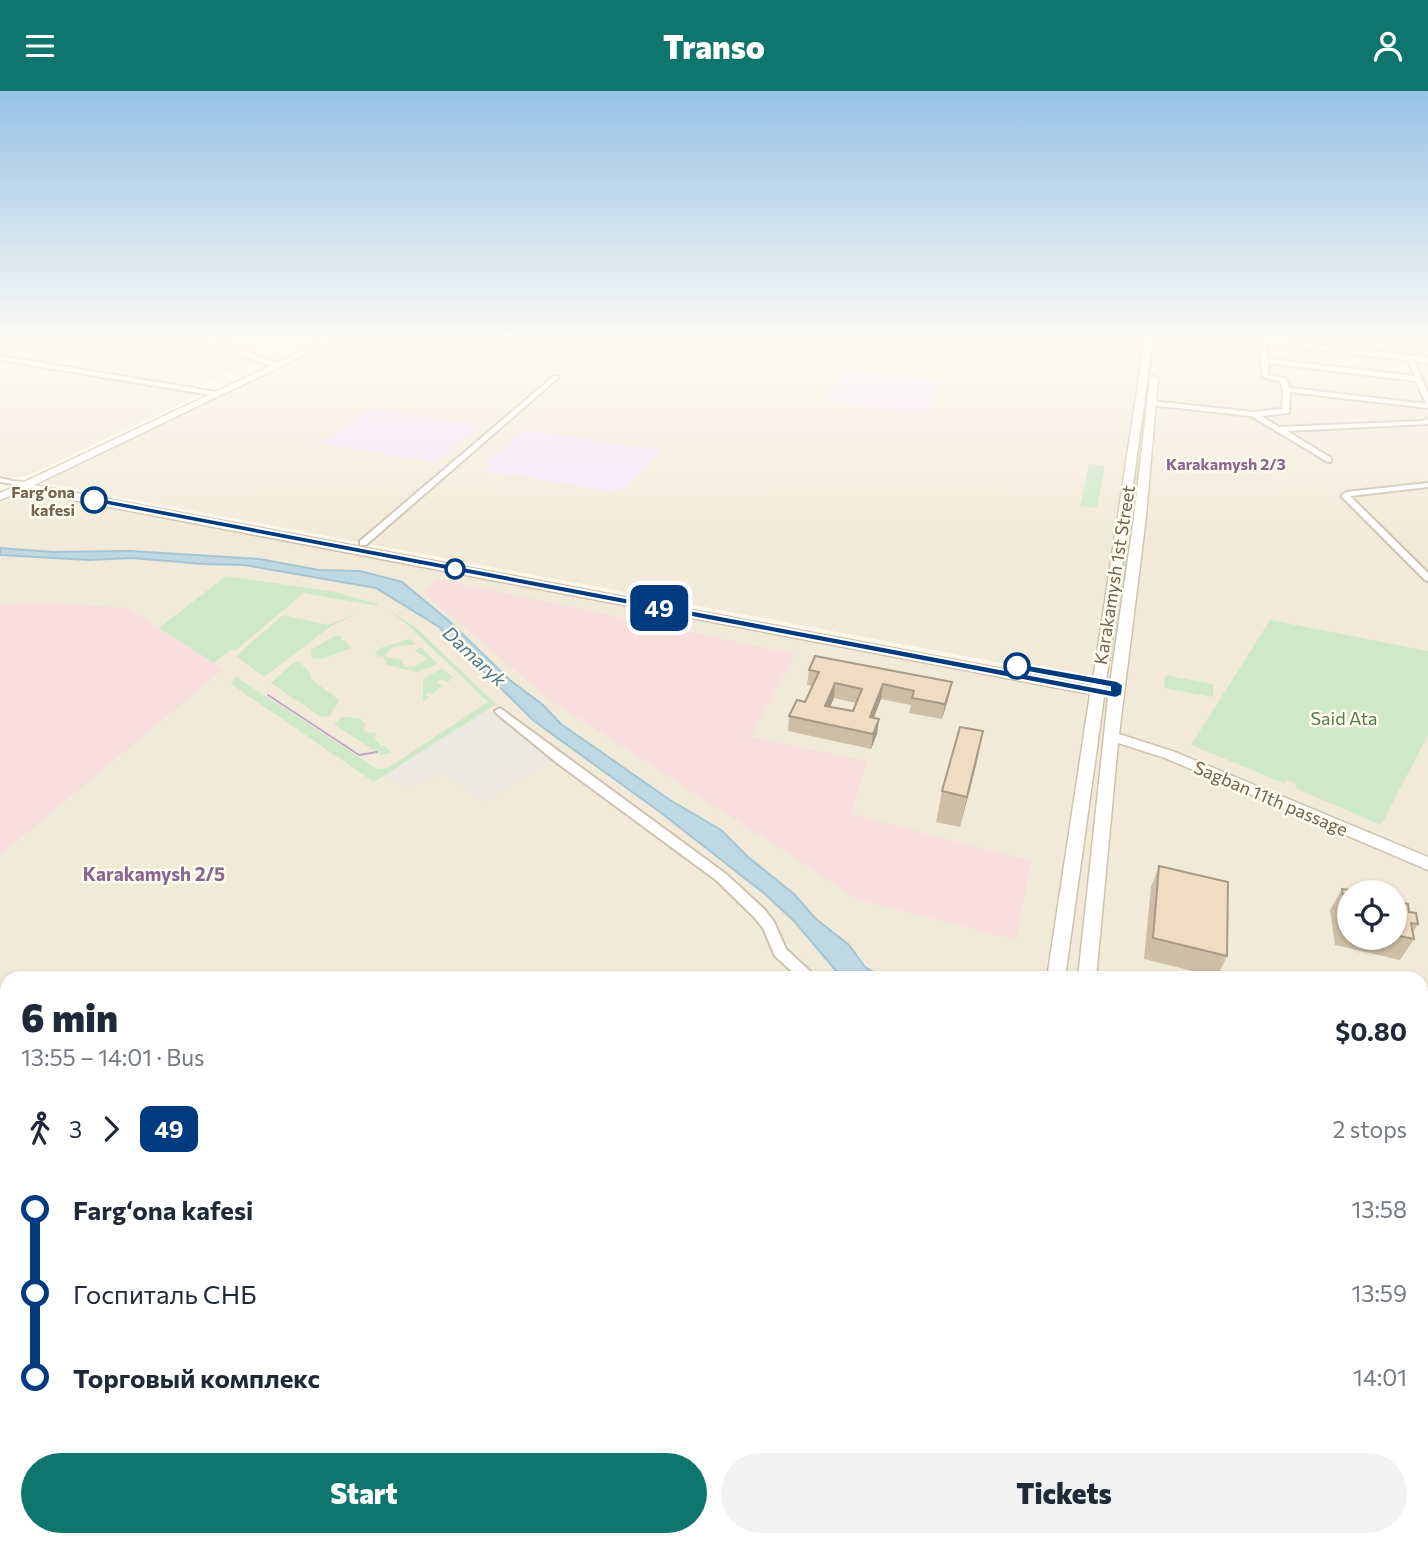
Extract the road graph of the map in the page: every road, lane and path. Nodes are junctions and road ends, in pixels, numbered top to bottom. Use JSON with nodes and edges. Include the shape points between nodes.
{"nodes":[{"id":1,"x":188,"y":406,"type":"edge"},
{"id":2,"x":188,"y":406,"type":"edge"},
{"id":3,"x":522,"y":406,"type":"edge"},
{"id":4,"x":1139,"y":406,"type":"edge"},
{"id":5,"x":1151,"y":406,"type":"edge"},
{"id":6,"x":1178,"y":406,"type":"edge"},
{"id":7,"x":1286,"y":406,"type":"edge"},
{"id":8,"x":1253,"y":414,"type":"junction"},
{"id":9,"x":1427,"y":423,"type":"edge"},
{"id":10,"x":1276,"y":429,"type":"junction"},
{"id":11,"x":1328,"y":460,"type":"dead end"},
{"id":12,"x":0,"y":480,"type":"edge"},
{"id":13,"x":24,"y":484,"type":"junction"},
{"id":14,"x":1428,"y":485,"type":"edge"},
{"id":15,"x":0,"y":491,"type":"edge"},
{"id":16,"x":1345,"y":496,"type":"joint"},
{"id":17,"x":0,"y":497,"type":"edge"},
{"id":18,"x":1123,"y":514,"type":"junction"},
{"id":19,"x":1140,"y":517,"type":"junction"},
{"id":20,"x":363,"y":543,"type":"junction"},
{"id":21,"x":396,"y":553,"type":"junction"},
{"id":22,"x":1428,"y":578,"type":"edge"},
{"id":23,"x":1097,"y":686,"type":"junction"},
{"id":24,"x":1116,"y":690,"type":"junction"},
{"id":25,"x":500,"y":711,"type":"dead end"},
{"id":26,"x":1111,"y":736,"type":"junction"},
{"id":27,"x":1428,"y":864,"type":"edge"},
{"id":28,"x":800,"y":971,"type":"edge"},
{"id":29,"x":1057,"y":971,"type":"edge"},
{"id":30,"x":1088,"y":971,"type":"edge"}],
"edges":[{"from":1,"to":13,"type":"main road"},
{"from":2,"to":13,"type":"main road"},
{"from":3,"to":20,"type":"street"},
{"from":4,"to":18,"type":"main road","name":"Karakamysh 1st Street"},
{"from":5,"to":19,"type":"main road","name":"Karakamysh 1st Street"},
{"from":6,"to":8,"type":"street"},
{"from":7,"to":8,"type":"street","via":[[1286,411]]},
{"from":8,"to":10,"type":"street"},
{"from":9,"to":10,"type":"street"},
{"from":10,"to":11,"type":"street","via":[[1298,438]]},
{"from":12,"to":13,"type":"street"},
{"from":13,"to":15,"type":"main road"},
{"from":13,"to":17,"type":"main road"},
{"from":13,"to":20,"type":"main road"},
{"from":13,"to":21,"type":"main road"},
{"from":14,"to":16,"type":"street"},
{"from":16,"to":22,"type":"street"},
{"from":18,"to":19,"type":"main road"},
{"from":18,"to":23,"type":"main road","name":"Karakamysh 1st Street"},
{"from":19,"to":24,"type":"main road","name":"Karakamysh 1st Street"},
{"from":20,"to":21,"type":"main road"},
{"from":21,"to":23,"type":"main road"},
{"from":23,"to":24,"type":"main road"},
{"from":23,"to":29,"type":"main road","name":"Karakamysh 1st Street"},
{"from":24,"to":26,"type":"main road","name":"Karakamysh 1st Street"},
{"from":25,"to":28,"type":"street","via":[[721,877],[759,913],[780,952]]},
{"from":26,"to":27,"type":"main road","name":"Sagban 11th passage","via":[[1170,755]]},
{"from":26,"to":30,"type":"main road","name":"Karakamysh 1st Street"}]}
